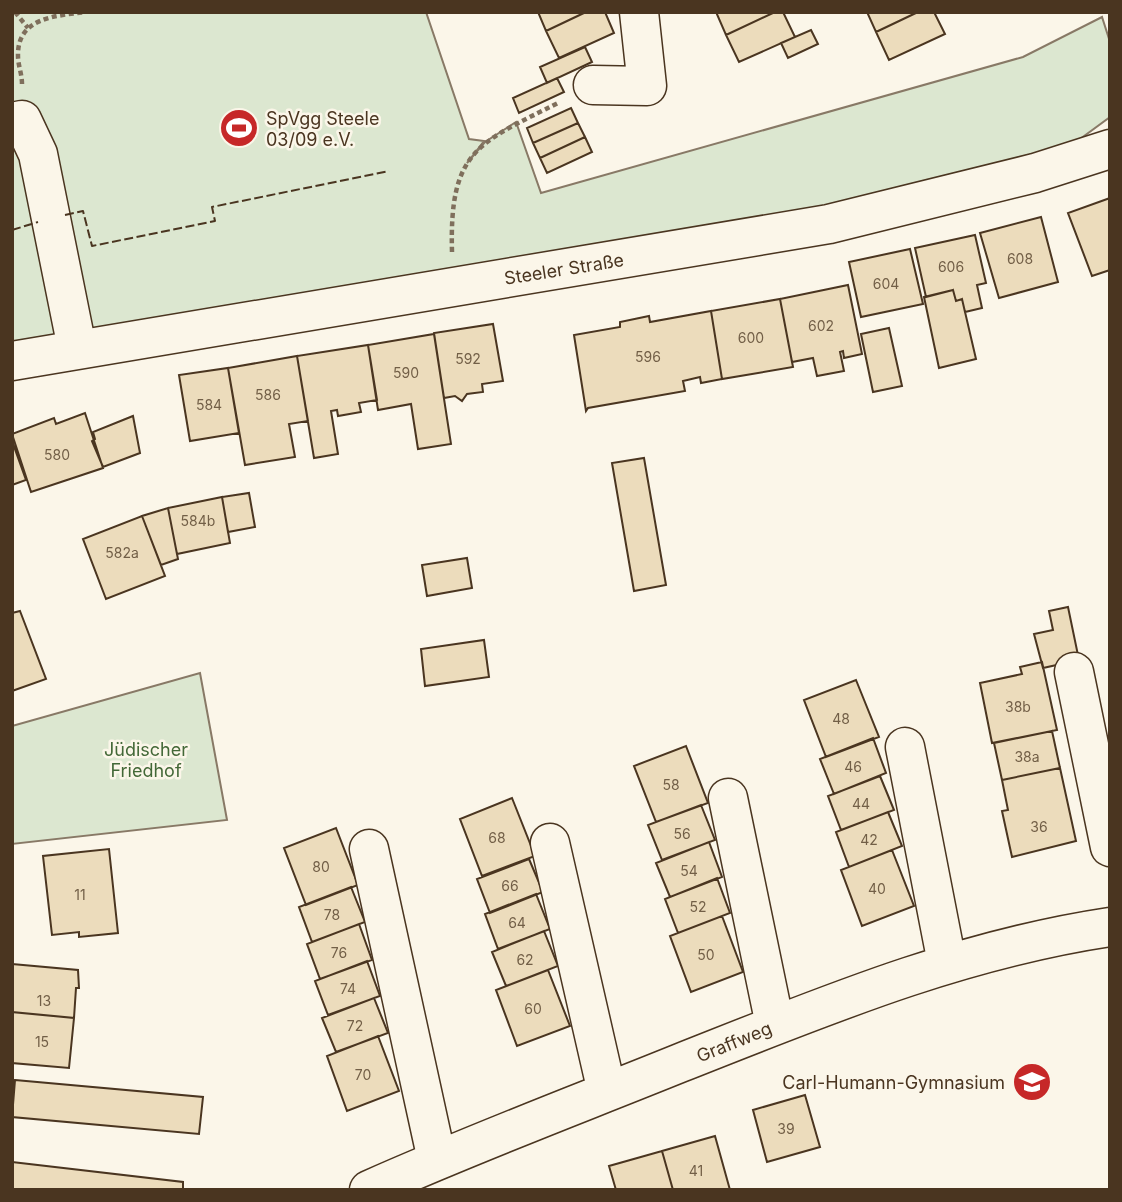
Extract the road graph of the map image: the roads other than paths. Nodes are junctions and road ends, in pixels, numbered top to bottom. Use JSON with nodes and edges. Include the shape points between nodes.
{"nodes":[{"id":1,"x":639,"y":12,"type":"edge"},
{"id":2,"x":593,"y":85,"type":"road end"},
{"id":3,"x":17,"y":121,"type":"edge"},
{"id":4,"x":1110,"y":149,"type":"edge"},
{"id":5,"x":77,"y":348,"type":"junction"},
{"id":6,"x":12,"y":361,"type":"edge"},
{"id":7,"x":1074,"y":672,"type":"dead end"},
{"id":8,"x":905,"y":747,"type":"dead end"},
{"id":9,"x":728,"y":798,"type":"dead end"},
{"id":10,"x":550,"y":843,"type":"dead end"},
{"id":11,"x":1110,"y":847,"type":"edge"},
{"id":12,"x":369,"y":849,"type":"dead end"},
{"id":13,"x":1110,"y":927,"type":"edge"},
{"id":14,"x":947,"y":964,"type":"junction"},
{"id":15,"x":775,"y":1025,"type":"junction"},
{"id":16,"x":607,"y":1093,"type":"junction"},
{"id":17,"x":437,"y":1160,"type":"junction"},
{"id":18,"x":369,"y":1190,"type":"edge"}],
"edges":[{"from":1,"to":2,"type":"main road","via":[[647,86]]},
{"from":3,"to":5,"type":"main road","via":[[38,154]]},
{"from":4,"to":5,"type":"main road","name":"Steeler Straße","via":[[1035,173],[830,224]]},
{"from":5,"to":6,"type":"main road","name":"Steeler Straße"},
{"from":7,"to":11,"type":"main road"},
{"from":8,"to":14,"type":"main road"},
{"from":9,"to":15,"type":"main road"},
{"from":10,"to":16,"type":"main road"},
{"from":12,"to":17,"type":"main road"},
{"from":13,"to":14,"type":"main road","name":"Graffweg"},
{"from":14,"to":15,"type":"main road","name":"Graffweg","via":[[843,997]]},
{"from":15,"to":16,"type":"main road","name":"Graffweg"},
{"from":16,"to":17,"type":"main road","name":"Graffweg"},
{"from":17,"to":18,"type":"main road","name":"Graffweg"}]}
